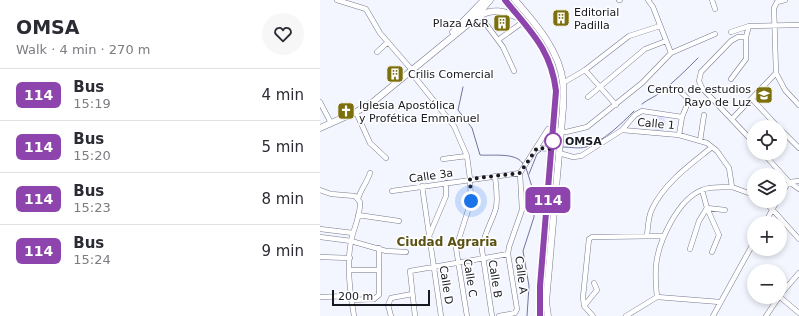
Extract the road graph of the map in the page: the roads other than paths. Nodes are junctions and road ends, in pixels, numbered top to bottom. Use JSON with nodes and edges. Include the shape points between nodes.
{"nodes":[{"id":1,"x":337,"y":0,"type":"edge"},
{"id":2,"x":484,"y":0,"type":"edge"},
{"id":3,"x":490,"y":0,"type":"edge"},
{"id":4,"x":505,"y":0,"type":"edge"},
{"id":5,"x":515,"y":0,"type":"edge"},
{"id":6,"x":648,"y":0,"type":"edge"},
{"id":7,"x":712,"y":0,"type":"edge"},
{"id":8,"x":785,"y":0,"type":"edge"},
{"id":9,"x":715,"y":9,"type":"dead end"},
{"id":10,"x":480,"y":16,"type":"junction"},
{"id":11,"x":473,"y":20,"type":"junction"},
{"id":12,"x":522,"y":20,"type":"junction"},
{"id":13,"x":774,"y":25,"type":"junction"},
{"id":14,"x":799,"y":25,"type":"edge"},
{"id":15,"x":660,"y":26,"type":"junction"},
{"id":16,"x":749,"y":26,"type":"junction"},
{"id":17,"x":732,"y":32,"type":"dead end"},
{"id":18,"x":715,"y":34,"type":"dead end"},
{"id":19,"x":746,"y":37,"type":"junction"},
{"id":20,"x":498,"y":40,"type":"junction"},
{"id":21,"x":666,"y":41,"type":"junction"},
{"id":22,"x":388,"y":42,"type":"junction"},
{"id":23,"x":435,"y":50,"type":"junction"},
{"id":24,"x":377,"y":52,"type":"dead end"},
{"id":25,"x":671,"y":53,"type":"junction"},
{"id":26,"x":585,"y":70,"type":"junction"},
{"id":27,"x":411,"y":71,"type":"junction"},
{"id":28,"x":514,"y":71,"type":"dead end"},
{"id":29,"x":776,"y":73,"type":"junction"},
{"id":30,"x":731,"y":79,"type":"dead end"},
{"id":31,"x":563,"y":83,"type":"junction"},
{"id":32,"x":600,"y":87,"type":"junction"},
{"id":33,"x":680,"y":91,"type":"dead end"},
{"id":34,"x":588,"y":97,"type":"dead end"},
{"id":35,"x":752,"y":99,"type":"junction"},
{"id":36,"x":320,"y":102,"type":"edge"},
{"id":37,"x":616,"y":105,"type":"junction"},
{"id":38,"x":799,"y":105,"type":"edge"},
{"id":39,"x":356,"y":112,"type":"junction"},
{"id":40,"x":704,"y":115,"type":"dead end"},
{"id":41,"x":682,"y":117,"type":"junction"},
{"id":42,"x":732,"y":119,"type":"junction"},
{"id":43,"x":772,"y":120,"type":"edge"},
{"id":44,"x":331,"y":123,"type":"junction"},
{"id":45,"x":320,"y":128,"type":"edge"},
{"id":46,"x":554,"y":129,"type":"junction"},
{"id":47,"x":622,"y":130,"type":"junction"},
{"id":48,"x":561,"y":131,"type":"junction"},
{"id":49,"x":679,"y":135,"type":"junction"},
{"id":50,"x":747,"y":135,"type":"edge"},
{"id":51,"x":787,"y":136,"type":"edge"},
{"id":52,"x":700,"y":141,"type":"junction"},
{"id":53,"x":712,"y":147,"type":"junction"},
{"id":54,"x":537,"y":148,"type":"junction"},
{"id":55,"x":799,"y":148,"type":"edge"},
{"id":56,"x":552,"y":149,"type":"junction"},
{"id":57,"x":559,"y":153,"type":"junction"},
{"id":58,"x":466,"y":156,"type":"junction"},
{"id":59,"x":386,"y":158,"type":"dead end"},
{"id":60,"x":443,"y":159,"type":"dead end"},
{"id":61,"x":770,"y":160,"type":"edge"},
{"id":62,"x":521,"y":171,"type":"junction"},
{"id":63,"x":370,"y":173,"type":"dead end"},
{"id":64,"x":496,"y":176,"type":"junction"},
{"id":65,"x":470,"y":179,"type":"junction"},
{"id":66,"x":799,"y":181,"type":"edge"},
{"id":67,"x":790,"y":182,"type":"junction"},
{"id":68,"x":446,"y":183,"type":"junction"},
{"id":69,"x":422,"y":186,"type":"junction"},
{"id":70,"x":787,"y":186,"type":"edge"},
{"id":71,"x":732,"y":187,"type":"junction"},
{"id":72,"x":799,"y":189,"type":"edge"},
{"id":73,"x":320,"y":190,"type":"edge"},
{"id":74,"x":702,"y":190,"type":"junction"},
{"id":75,"x":392,"y":191,"type":"dead end"},
{"id":76,"x":747,"y":192,"type":"edge"},
{"id":77,"x":358,"y":199,"type":"junction"},
{"id":78,"x":707,"y":208,"type":"junction"},
{"id":79,"x":772,"y":209,"type":"joint"},
{"id":80,"x":725,"y":210,"type":"dead end"},
{"id":81,"x":358,"y":215,"type":"junction"},
{"id":82,"x":768,"y":216,"type":"edge"},
{"id":83,"x":399,"y":221,"type":"dead end"},
{"id":84,"x":320,"y":229,"type":"edge"},
{"id":85,"x":353,"y":233,"type":"junction"},
{"id":86,"x":647,"y":236,"type":"junction"},
{"id":87,"x":664,"y":236,"type":"junction"},
{"id":88,"x":320,"y":237,"type":"edge"},
{"id":89,"x":429,"y":237,"type":"junction"},
{"id":90,"x":799,"y":239,"type":"edge"},
{"id":91,"x":351,"y":241,"type":"junction"},
{"id":92,"x":378,"y":248,"type":"junction"},
{"id":93,"x":690,"y":249,"type":"dead end"},
{"id":94,"x":406,"y":252,"type":"dead end"},
{"id":95,"x":712,"y":252,"type":"dead end"},
{"id":96,"x":508,"y":254,"type":"junction"},
{"id":97,"x":747,"y":254,"type":"edge"},
{"id":98,"x":320,"y":257,"type":"edge"},
{"id":99,"x":350,"y":258,"type":"junction"},
{"id":100,"x":483,"y":259,"type":"junction"},
{"id":101,"x":458,"y":262,"type":"junction"},
{"id":102,"x":434,"y":266,"type":"junction"},
{"id":103,"x":350,"y":270,"type":"junction"},
{"id":104,"x":378,"y":270,"type":"junction"},
{"id":105,"x":799,"y":272,"type":"edge"},
{"id":106,"x":594,"y":283,"type":"dead end"},
{"id":107,"x":787,"y":287,"type":"edge"},
{"id":108,"x":412,"y":294,"type":"junction"},
{"id":109,"x":320,"y":297,"type":"edge"},
{"id":110,"x":657,"y":297,"type":"junction"},
{"id":111,"x":351,"y":298,"type":"junction"},
{"id":112,"x":720,"y":302,"type":"junction"},
{"id":113,"x":787,"y":302,"type":"edge"},
{"id":114,"x":774,"y":304,"type":"edge"},
{"id":115,"x":584,"y":306,"type":"junction"},
{"id":116,"x":799,"y":313,"type":"edge"},
{"id":117,"x":354,"y":316,"type":"edge"},
{"id":118,"x":391,"y":316,"type":"edge"},
{"id":119,"x":415,"y":316,"type":"edge"},
{"id":120,"x":441,"y":316,"type":"edge"},
{"id":121,"x":467,"y":316,"type":"edge"},
{"id":122,"x":492,"y":316,"type":"edge"},
{"id":123,"x":499,"y":316,"type":"edge"},
{"id":124,"x":540,"y":316,"type":"edge"},
{"id":125,"x":548,"y":316,"type":"edge"},
{"id":126,"x":593,"y":316,"type":"edge"},
{"id":127,"x":626,"y":316,"type":"edge"},
{"id":128,"x":713,"y":316,"type":"edge"},
{"id":129,"x":766,"y":316,"type":"edge"}],
"edges":[{"from":1,"to":22,"type":"street","name":"Calle C","via":[[366,9]]},
{"from":2,"to":23,"type":"main road"},
{"from":3,"to":11,"type":"main road"},
{"from":4,"to":12,"type":"main road"},
{"from":5,"to":31,"type":"main road","via":[[548,42],[558,62]]},
{"from":6,"to":15,"type":"street"},
{"from":7,"to":9,"type":"street"},
{"from":8,"to":13,"type":"street","via":[[775,5]]},
{"from":10,"to":11,"type":"main road"},
{"from":10,"to":12,"type":"main road","via":[[497,10]]},
{"from":10,"to":20,"type":"street"},
{"from":11,"to":23,"type":"main road"},
{"from":12,"to":20,"type":"street"},
{"from":12,"to":46,"type":"main road","via":[[543,47],[552,66],[556,91]]},
{"from":13,"to":14,"type":"street"},
{"from":13,"to":16,"type":"street"},
{"from":13,"to":29,"type":"street"},
{"from":15,"to":21,"type":"street"},
{"from":15,"to":26,"type":"street","via":[[629,36]]},
{"from":16,"to":17,"type":"street"},
{"from":16,"to":19,"type":"street"},
{"from":18,"to":25,"type":"street"},
{"from":19,"to":30,"type":"street","via":[[746,59]]},
{"from":19,"to":42,"type":"street","via":[[732,40],[699,76],[702,88]]},
{"from":20,"to":28,"type":"street"},
{"from":21,"to":25,"type":"street"},
{"from":21,"to":32,"type":"street","via":[[645,49]]},
{"from":22,"to":24,"type":"street"},
{"from":22,"to":27,"type":"street","name":"Calle C"},
{"from":23,"to":27,"type":"main road"},
{"from":25,"to":37,"type":"street"},
{"from":26,"to":31,"type":"street"},
{"from":26,"to":32,"type":"street"},
{"from":27,"to":39,"type":"main road","via":[[373,102]]},
{"from":27,"to":58,"type":"street","name":"Calle C","via":[[454,126]]},
{"from":29,"to":35,"type":"street"},
{"from":29,"to":38,"type":"street","via":[[785,90]]},
{"from":31,"to":48,"type":"main road"},
{"from":32,"to":34,"type":"street"},
{"from":32,"to":37,"type":"street"},
{"from":33,"to":41,"type":"street","via":[[688,100]]},
{"from":35,"to":42,"type":"street"},
{"from":35,"to":43,"type":"street"},
{"from":36,"to":44,"type":"street"},
{"from":37,"to":48,"type":"street","via":[[588,127]]},
{"from":39,"to":44,"type":"main road"},
{"from":39,"to":59,"type":"street","via":[[370,143]]},
{"from":40,"to":52,"type":"street"},
{"from":41,"to":47,"type":"street","via":[[642,111]]},
{"from":41,"to":49,"type":"street"},
{"from":42,"to":50,"type":"street"},
{"from":44,"to":45,"type":"main road"},
{"from":46,"to":48,"type":"street"},
{"from":46,"to":54,"type":"street","via":[[548,129]]},
{"from":46,"to":56,"type":"main road"},
{"from":47,"to":49,"type":"street","name":"Calle 1"},
{"from":47,"to":57,"type":"street","name":"Calle 1","via":[[581,156],[573,157]]},
{"from":48,"to":57,"type":"main road"},
{"from":49,"to":52,"type":"street","name":"Calle 1"},
{"from":51,"to":55,"type":"street"},
{"from":52,"to":53,"type":"street","name":"Calle 1"},
{"from":53,"to":71,"type":"street","name":"Calle 1","via":[[729,168]]},
{"from":53,"to":86,"type":"street","via":[[691,163],[663,192],[652,208]]},
{"from":54,"to":56,"type":"street"},
{"from":54,"to":62,"type":"street"},
{"from":56,"to":124,"type":"main road","via":[[540,286]]},
{"from":57,"to":125,"type":"main road","via":[[546,302]]},
{"from":58,"to":60,"type":"street"},
{"from":58,"to":65,"type":"street","name":"Calle C"},
{"from":61,"to":67,"type":"street"},
{"from":62,"to":64,"type":"street","name":"Calle 3a"},
{"from":62,"to":96,"type":"street","name":"Calle A","via":[[522,210]]},
{"from":63,"to":77,"type":"street"},
{"from":64,"to":65,"type":"street","name":"Calle 3a"},
{"from":64,"to":100,"type":"street","name":"Calle B","via":[[496,206],[482,243]]},
{"from":65,"to":68,"type":"street","name":"Calle 3a"},
{"from":65,"to":101,"type":"street","name":"Calle C","via":[[471,201],[456,244]]},
{"from":66,"to":67,"type":"street"},
{"from":67,"to":70,"type":"street"},
{"from":67,"to":72,"type":"street"},
{"from":68,"to":69,"type":"street","name":"Calle 3a"},
{"from":68,"to":89,"type":"street","via":[[446,196]]},
{"from":69,"to":75,"type":"street","name":"Calle 3a"},
{"from":69,"to":89,"type":"street","name":"Calle D"},
{"from":71,"to":74,"type":"street"},
{"from":71,"to":76,"type":"street"},
{"from":73,"to":77,"type":"street"},
{"from":74,"to":78,"type":"street"},
{"from":74,"to":87,"type":"street","via":[[684,203]]},
{"from":77,"to":81,"type":"street"},
{"from":78,"to":80,"type":"street"},
{"from":78,"to":93,"type":"street","via":[[699,221]]},
{"from":78,"to":95,"type":"street","via":[[719,234]]},
{"from":79,"to":82,"type":"street"},
{"from":79,"to":90,"type":"street"},
{"from":81,"to":83,"type":"street"},
{"from":81,"to":85,"type":"street"},
{"from":84,"to":85,"type":"street"},
{"from":85,"to":91,"type":"street"},
{"from":86,"to":87,"type":"street"},
{"from":86,"to":115,"type":"street","via":[[589,239]]},
{"from":87,"to":110,"type":"street","via":[[656,265]]},
{"from":88,"to":91,"type":"street"},
{"from":89,"to":102,"type":"street","name":"Calle D"},
{"from":91,"to":92,"type":"street"},
{"from":91,"to":99,"type":"street"},
{"from":92,"to":94,"type":"street"},
{"from":92,"to":104,"type":"street"},
{"from":96,"to":100,"type":"street"},
{"from":96,"to":123,"type":"street","name":"Calle A","via":[[517,309],[515,313]]},
{"from":97,"to":112,"type":"street"},
{"from":98,"to":99,"type":"street"},
{"from":99,"to":103,"type":"street"},
{"from":100,"to":101,"type":"street"},
{"from":100,"to":122,"type":"street","name":"Calle B"},
{"from":101,"to":102,"type":"street"},
{"from":101,"to":121,"type":"street","name":"Calle C"},
{"from":102,"to":108,"type":"street","via":[[413,269],[409,273]]},
{"from":102,"to":120,"type":"street","name":"Calle D"},
{"from":103,"to":104,"type":"street"},
{"from":103,"to":111,"type":"street"},
{"from":104,"to":111,"type":"street","via":[[379,295],[374,299]]},
{"from":105,"to":107,"type":"street"},
{"from":106,"to":115,"type":"street","via":[[596,290]]},
{"from":108,"to":118,"type":"street","via":[[391,298],[388,305]]},
{"from":108,"to":119,"type":"street"},
{"from":109,"to":111,"type":"street"},
{"from":110,"to":112,"type":"street"},
{"from":110,"to":127,"type":"street"},
{"from":111,"to":117,"type":"street"},
{"from":112,"to":128,"type":"street"},
{"from":113,"to":116,"type":"street"},
{"from":114,"to":129,"type":"street"},
{"from":115,"to":126,"type":"street"}]}
